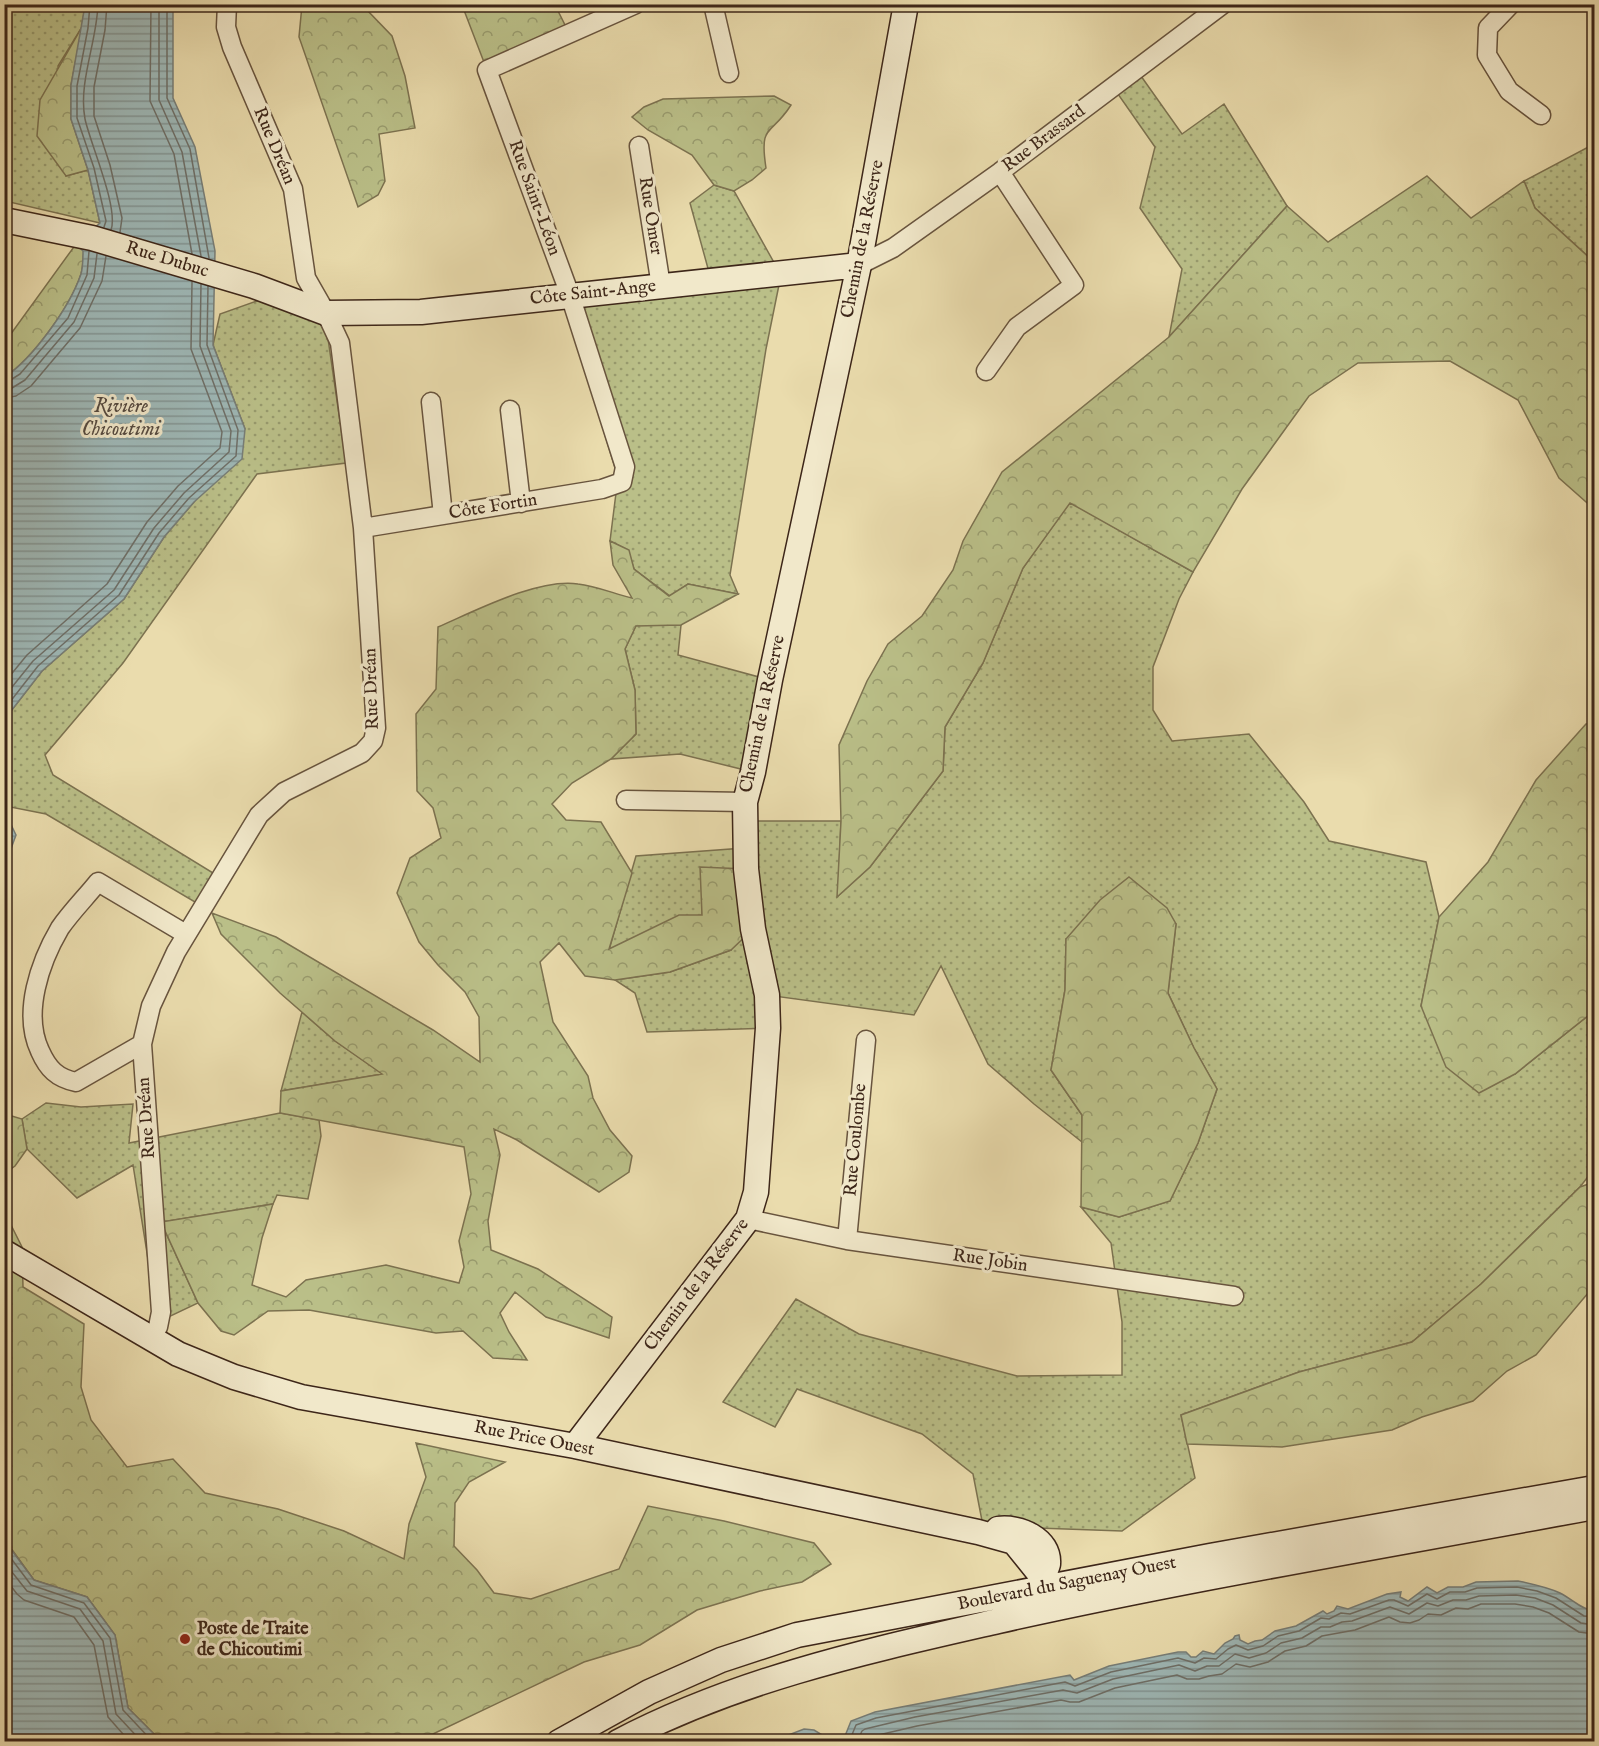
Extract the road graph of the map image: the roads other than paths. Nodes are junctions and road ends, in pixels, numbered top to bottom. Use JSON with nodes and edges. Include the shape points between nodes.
{"nodes":[{"id":1,"x":227,"y":4,"type":"edge"},
{"id":2,"x":636,"y":4,"type":"edge"},
{"id":3,"x":713,"y":4,"type":"edge"},
{"id":4,"x":906,"y":4,"type":"edge"},
{"id":5,"x":1223,"y":4,"type":"edge"},
{"id":6,"x":1511,"y":4,"type":"edge"},
{"id":7,"x":1196,"y":12,"type":"edge"},
{"id":8,"x":729,"y":73,"type":"dead end"},
{"id":9,"x":1541,"y":115,"type":"dead end"},
{"id":10,"x":639,"y":146,"type":"dead end"},
{"id":11,"x":1000,"y":172,"type":"junction"},
{"id":12,"x":4,"y":220,"type":"edge"},
{"id":13,"x":859,"y":265,"type":"junction"},
{"id":14,"x":661,"y":286,"type":"junction"},
{"id":15,"x":570,"y":295,"type":"junction"},
{"id":16,"x":326,"y":313,"type":"junction"},
{"id":17,"x":986,"y":372,"type":"dead end"},
{"id":18,"x":430,"y":402,"type":"dead end"},
{"id":19,"x":510,"y":410,"type":"dead end"},
{"id":20,"x":622,"y":482,"type":"joint"},
{"id":21,"x":521,"y":503,"type":"junction"},
{"id":22,"x":443,"y":515,"type":"junction"},
{"id":23,"x":363,"y":528,"type":"junction"},
{"id":24,"x":626,"y":800,"type":"dead end"},
{"id":25,"x":745,"y":802,"type":"junction"},
{"id":26,"x":178,"y":930,"type":"dead end"},
{"id":27,"x":866,"y":1040,"type":"dead end"},
{"id":28,"x":142,"y":1044,"type":"junction"},
{"id":29,"x":748,"y":1219,"type":"junction"},
{"id":30,"x":847,"y":1240,"type":"junction"},
{"id":31,"x":4,"y":1252,"type":"edge"},
{"id":32,"x":1234,"y":1296,"type":"dead end"},
{"id":33,"x":151,"y":1338,"type":"junction"},
{"id":34,"x":575,"y":1446,"type":"junction"},
{"id":35,"x":1594,"y":1488,"type":"edge"},
{"id":36,"x":1594,"y":1507,"type":"edge"},
{"id":37,"x":1045,"y":1592,"type":"junction"},
{"id":38,"x":559,"y":1742,"type":"edge"},
{"id":39,"x":618,"y":1742,"type":"edge"}],
"edges":[{"from":1,"to":16,"type":"street","name":"Rue Dréan","via":[[226,27],[232,47],[292,187],[306,278]]},
{"from":2,"to":15,"type":"street","name":"Rue Saint-Léon","via":[[487,70]]},
{"from":3,"to":8,"type":"street"},
{"from":4,"to":13,"type":"street","name":"Chemin de la Réserve"},
{"from":5,"to":7,"type":"street","name":"Rue Brassard"},
{"from":6,"to":9,"type":"street","via":[[1488,28],[1487,55],[1509,91]]},
{"from":7,"to":11,"type":"street","name":"Rue Brassard"},
{"from":10,"to":14,"type":"street","name":"Rue Omer"},
{"from":11,"to":13,"type":"street","name":"Rue Brassard","via":[[893,248]]},
{"from":11,"to":17,"type":"street","via":[[1074,285],[1017,327]]},
{"from":12,"to":16,"type":"street","name":"Rue Dubuc","via":[[92,238],[254,286]]},
{"from":13,"to":14,"type":"street","name":"Côte Saint-Ange"},
{"from":13,"to":25,"type":"street","name":"Chemin de la Réserve"},
{"from":14,"to":15,"type":"street","name":"Côte Saint-Ange"},
{"from":15,"to":16,"type":"street","name":"Côte Saint-Ange","via":[[421,312]]},
{"from":15,"to":20,"type":"street","name":"Rue Saint-Léon","via":[[625,467]]},
{"from":16,"to":23,"type":"street","name":"Rue Dréan","via":[[340,343]]},
{"from":18,"to":22,"type":"street"},
{"from":19,"to":21,"type":"street"},
{"from":20,"to":21,"type":"street","name":"Côte Fortin"},
{"from":21,"to":22,"type":"street","name":"Côte Fortin"},
{"from":22,"to":23,"type":"street","name":"Côte Fortin"},
{"from":23,"to":28,"type":"street","name":"Rue Dréan","via":[[376,728],[372,741],[362,753],[284,792],[259,815],[176,952],[151,1006]]},
{"from":24,"to":25,"type":"street"},
{"from":25,"to":29,"type":"street","name":"Chemin de la Réserve","via":[[746,869],[767,995],[768,1028],[756,1192]]},
{"from":26,"to":28,"type":"street","via":[[98,882],[61,928],[43,964],[31,1012],[36,1044],[54,1074],[76,1082]]},
{"from":27,"to":30,"type":"street","name":"Rue Coulombe"},
{"from":28,"to":33,"type":"street","name":"Rue Dréan","via":[[160,1312],[158,1327]]},
{"from":29,"to":30,"type":"street","name":"Rue Jobin"},
{"from":29,"to":34,"type":"street","name":"Chemin de la Réserve"},
{"from":30,"to":32,"type":"street","name":"Rue Jobin"},
{"from":31,"to":33,"type":"street","name":"Rue Price Ouest"},
{"from":33,"to":34,"type":"street","name":"Rue Price Ouest","via":[[234,1377],[301,1396]]},
{"from":34,"to":37,"type":"street","name":"Rue Price Ouest","via":[[978,1532],[1004,1528],[1030,1533],[1047,1551]]},
{"from":35,"to":37,"type":"street","name":"Boulevard du Saguenay Ouest","via":[[1210,1556]]},
{"from":36,"to":37,"type":"street","name":"Boulevard du Saguenay Ouest"},
{"from":37,"to":38,"type":"street","name":"Boulevard du Saguenay Ouest","via":[[797,1635],[721,1660]]},
{"from":37,"to":39,"type":"street","name":"Boulevard du Saguenay Ouest","via":[[866,1651],[750,1684]]}]}
